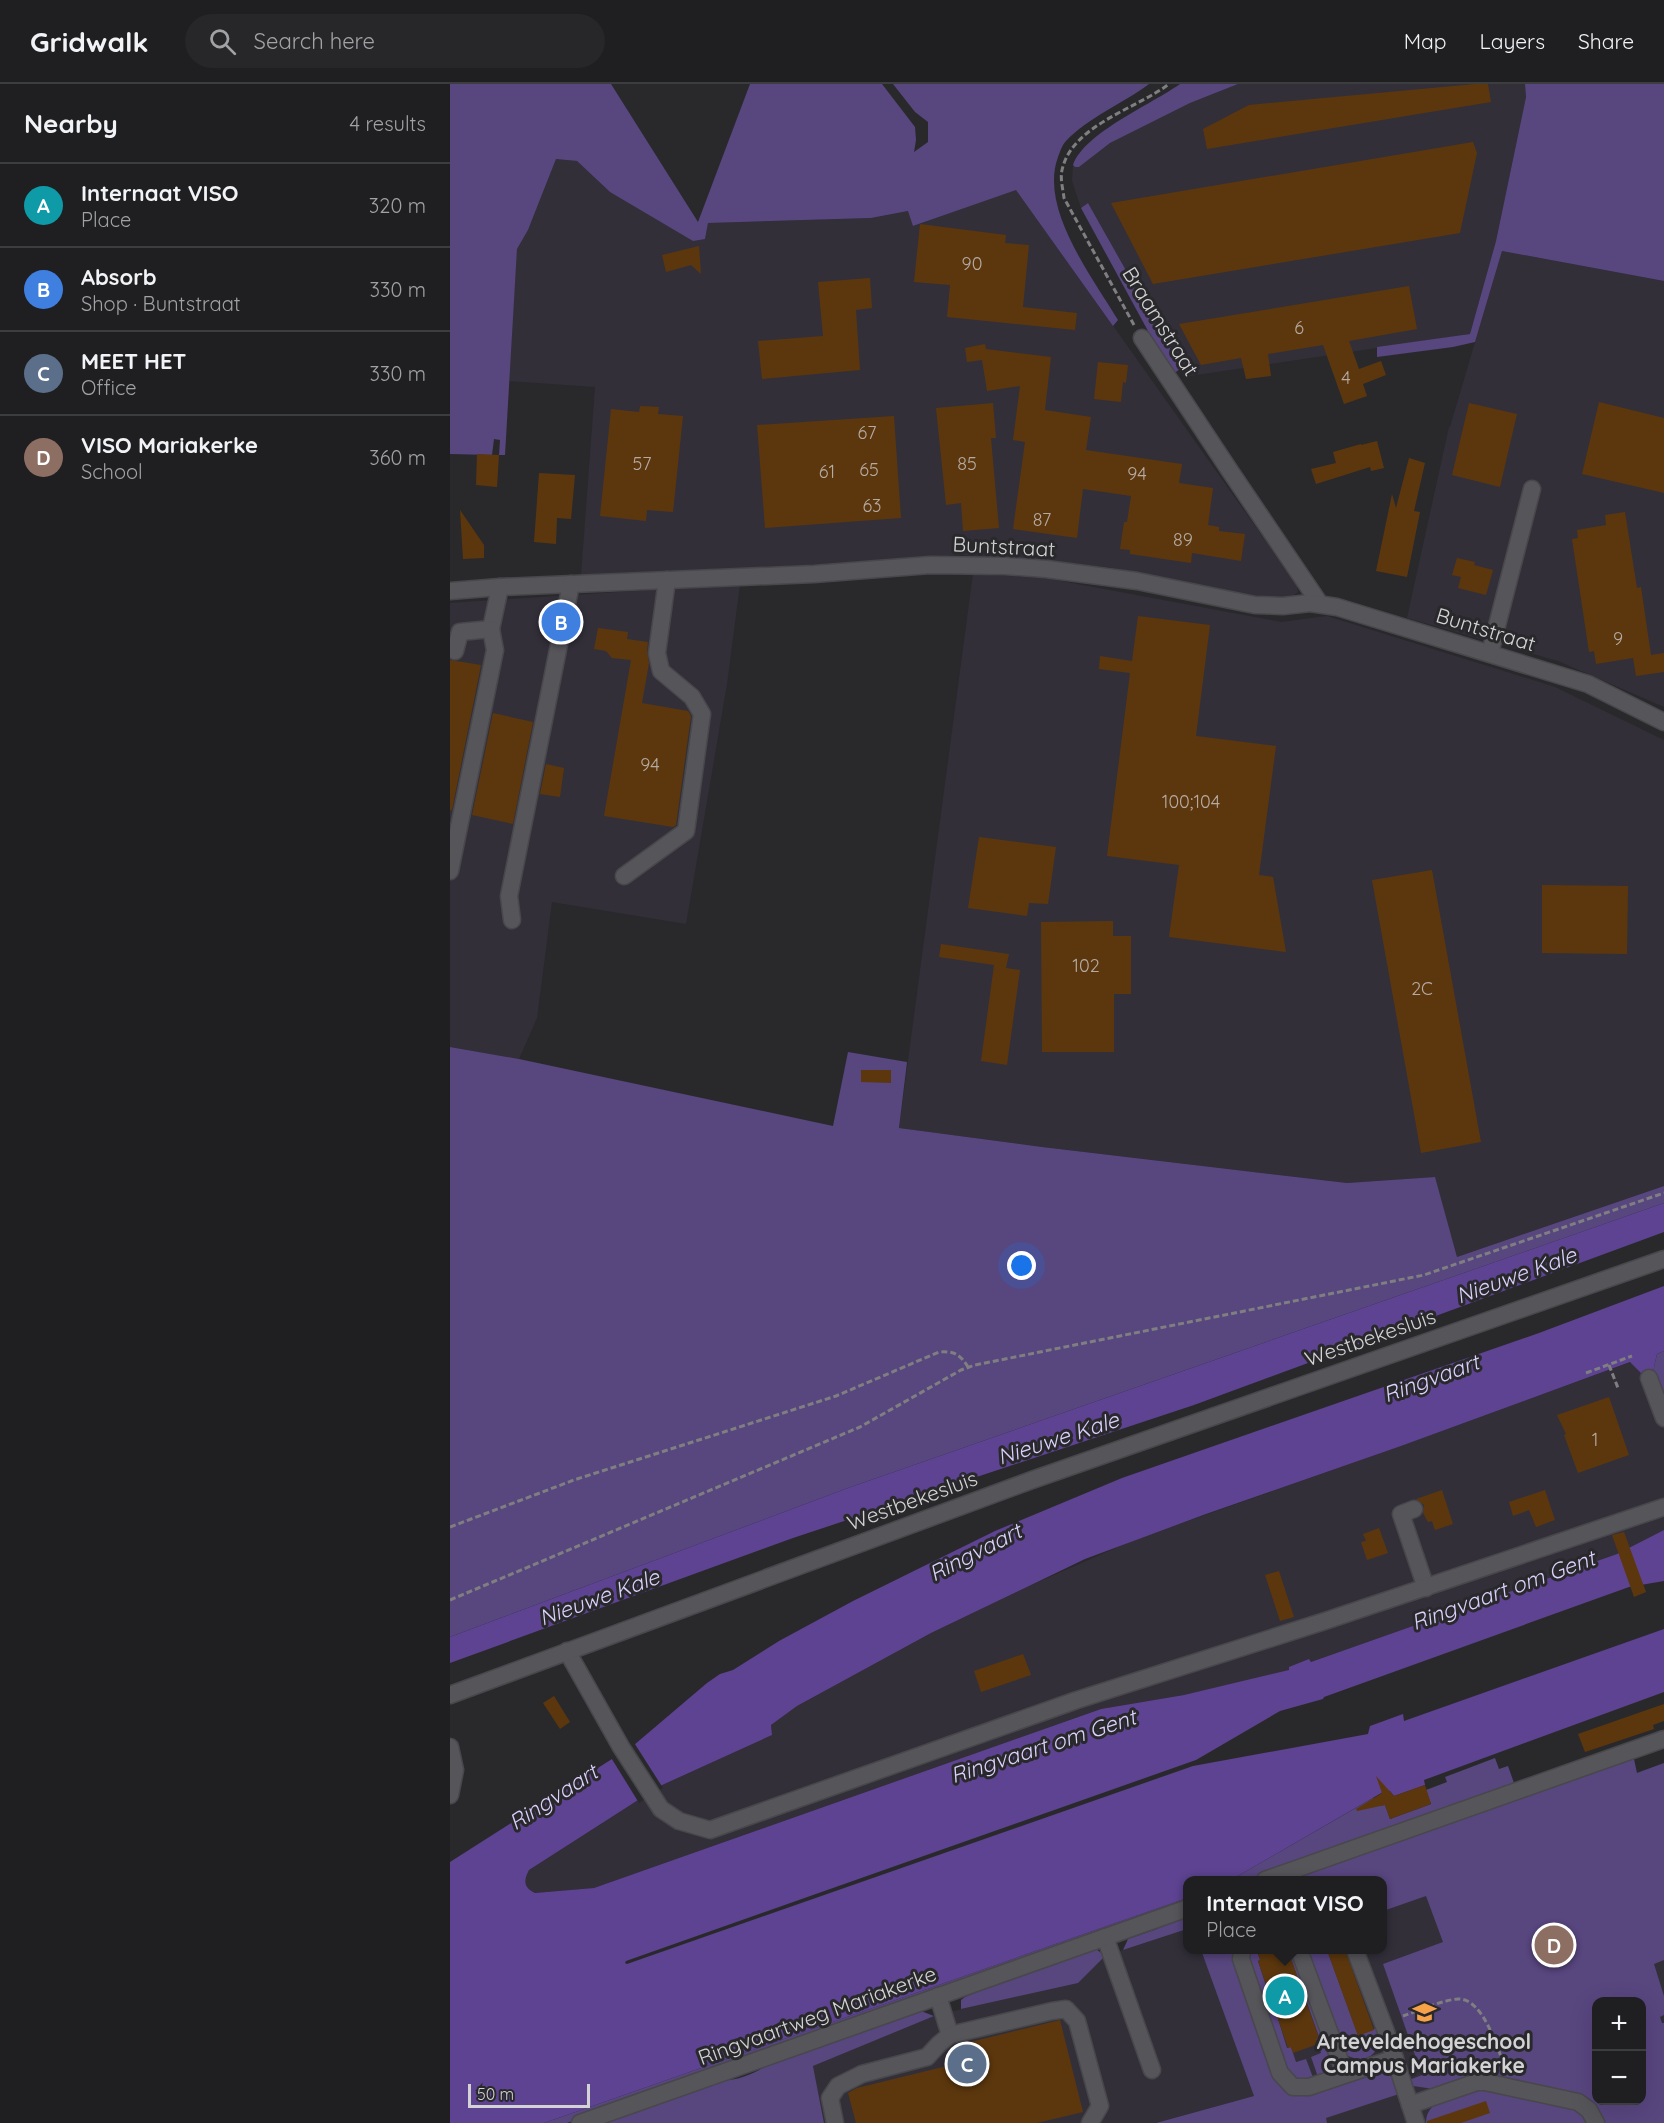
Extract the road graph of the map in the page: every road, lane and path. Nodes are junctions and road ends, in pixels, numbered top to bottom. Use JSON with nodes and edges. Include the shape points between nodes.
{"nodes":[{"id":1,"x":1169,"y":84,"type":"edge"},
{"id":2,"x":1142,"y":338,"type":"joint"},
{"id":3,"x":1532,"y":489,"type":"dead end"},
{"id":4,"x":667,"y":580,"type":"junction"},
{"id":5,"x":571,"y":584,"type":"junction"},
{"id":6,"x":500,"y":587,"type":"junction"},
{"id":7,"x":450,"y":591,"type":"edge"},
{"id":8,"x":1320,"y":604,"type":"junction"},
{"id":9,"x":491,"y":629,"type":"junction"},
{"id":10,"x":455,"y":651,"type":"dead end"},
{"id":11,"x":1490,"y":653,"type":"junction"},
{"id":12,"x":1664,"y":722,"type":"edge"},
{"id":13,"x":450,"y":871,"type":"edge"},
{"id":14,"x":624,"y":876,"type":"dead end"},
{"id":15,"x":512,"y":920,"type":"dead end"},
{"id":16,"x":1664,"y":1193,"type":"edge"},
{"id":17,"x":1664,"y":1259,"type":"edge"},
{"id":18,"x":1632,"y":1356,"type":"dead end"},
{"id":19,"x":1609,"y":1365,"type":"junction"},
{"id":20,"x":968,"y":1367,"type":"junction"},
{"id":21,"x":1586,"y":1373,"type":"dead end"},
{"id":22,"x":1649,"y":1378,"type":"dead end"},
{"id":23,"x":1618,"y":1388,"type":"dead end"},
{"id":24,"x":1664,"y":1418,"type":"edge"},
{"id":25,"x":1664,"y":1507,"type":"edge"},
{"id":26,"x":1414,"y":1509,"type":"dead end"},
{"id":27,"x":450,"y":1527,"type":"edge"},
{"id":28,"x":1426,"y":1588,"type":"junction"},
{"id":29,"x":450,"y":1600,"type":"edge"},
{"id":30,"x":567,"y":1652,"type":"junction"},
{"id":31,"x":450,"y":1695,"type":"edge"},
{"id":32,"x":1664,"y":1739,"type":"edge"},
{"id":33,"x":450,"y":1746,"type":"edge"},
{"id":34,"x":450,"y":1796,"type":"edge"},
{"id":35,"x":1279,"y":1876,"type":"edge"},
{"id":36,"x":1183,"y":1910,"type":"edge"},
{"id":37,"x":1105,"y":1937,"type":"junction"},
{"id":38,"x":1242,"y":1954,"type":"edge"},
{"id":39,"x":1300,"y":1954,"type":"edge"},
{"id":40,"x":1356,"y":1954,"type":"edge"},
{"id":41,"x":938,"y":1996,"type":"junction"},
{"id":42,"x":1403,"y":2016,"type":"dead end"},
{"id":43,"x":950,"y":2035,"type":"junction"},
{"id":44,"x":1395,"y":2058,"type":"junction"},
{"id":45,"x":1152,"y":2070,"type":"dead end"},
{"id":46,"x":1345,"y":2074,"type":"junction"},
{"id":47,"x":1512,"y":2088,"type":"junction"},
{"id":48,"x":1410,"y":2104,"type":"junction"},
{"id":49,"x":580,"y":2123,"type":"edge"},
{"id":50,"x":835,"y":2123,"type":"edge"},
{"id":51,"x":1090,"y":2123,"type":"edge"},
{"id":52,"x":1416,"y":2123,"type":"edge"},
{"id":53,"x":1596,"y":2123,"type":"edge"}],
"edges":[{"from":1,"to":2,"type":"path","name":"Braamstraat","via":[[1095,128],[1077,143],[1062,170],[1064,198]]},
{"from":2,"to":8,"type":"street","name":"Braamstraat"},
{"from":3,"to":11,"type":"street"},
{"from":4,"to":5,"type":"street","name":"Buntstraat"},
{"from":4,"to":8,"type":"street","name":"Buntstraat","via":[[930,565],[1005,566],[1137,581],[1255,605]]},
{"from":4,"to":14,"type":"street","via":[[657,653],[661,671],[692,697],[702,714],[686,831]]},
{"from":5,"to":6,"type":"street","name":"Buntstraat"},
{"from":5,"to":15,"type":"street","via":[[509,896]]},
{"from":6,"to":7,"type":"street","name":"Buntstraat"},
{"from":6,"to":9,"type":"street"},
{"from":8,"to":11,"type":"street","name":"Buntstraat"},
{"from":9,"to":10,"type":"street","via":[[460,632]]},
{"from":9,"to":13,"type":"street","via":[[495,650]]},
{"from":11,"to":12,"type":"street","name":"Buntstraat","via":[[1588,684]]},
{"from":16,"to":20,"type":"path","via":[[1424,1275]]},
{"from":17,"to":30,"type":"street","name":"Westbekesluis","via":[[1199,1420]]},
{"from":18,"to":19,"type":"path"},
{"from":19,"to":21,"type":"path"},
{"from":19,"to":23,"type":"path"},
{"from":20,"to":27,"type":"path","via":[[956,1353],[939,1352],[836,1396],[574,1480]]},
{"from":20,"to":29,"type":"path","via":[[860,1426]]},
{"from":22,"to":24,"type":"street"},
{"from":25,"to":28,"type":"street"},
{"from":26,"to":28,"type":"street","via":[[1401,1514],[1396,1527]]},
{"from":28,"to":30,"type":"street","via":[[1077,1700],[710,1830],[679,1821],[661,1809]]},
{"from":30,"to":31,"type":"street","name":"Westbekesluis"},
{"from":32,"to":35,"type":"street"},
{"from":33,"to":34,"type":"street","via":[[455,1770]]},
{"from":36,"to":37,"type":"street","name":"Ringvaartweg Mariakerke"},
{"from":37,"to":41,"type":"street","name":"Ringvaartweg Mariakerke"},
{"from":37,"to":45,"type":"street"},
{"from":38,"to":46,"type":"street","via":[[1280,2073],[1293,2087],[1309,2087]]},
{"from":39,"to":46,"type":"street"},
{"from":40,"to":44,"type":"street"},
{"from":41,"to":43,"type":"street"},
{"from":41,"to":49,"type":"street","name":"Ringvaartweg Mariakerke"},
{"from":42,"to":47,"type":"path","via":[[1453,2000],[1470,2004],[1486,2020]]},
{"from":43,"to":50,"type":"street","via":[[927,2057],[862,2074],[838,2086],[830,2098]]},
{"from":43,"to":51,"type":"street","via":[[1066,2009],[1077,2020],[1100,2106]]},
{"from":44,"to":46,"type":"street"},
{"from":44,"to":48,"type":"street"},
{"from":47,"to":48,"type":"street","via":[[1477,2082]]},
{"from":47,"to":53,"type":"street","via":[[1578,2102],[1589,2110]]},
{"from":48,"to":52,"type":"street"}]}
